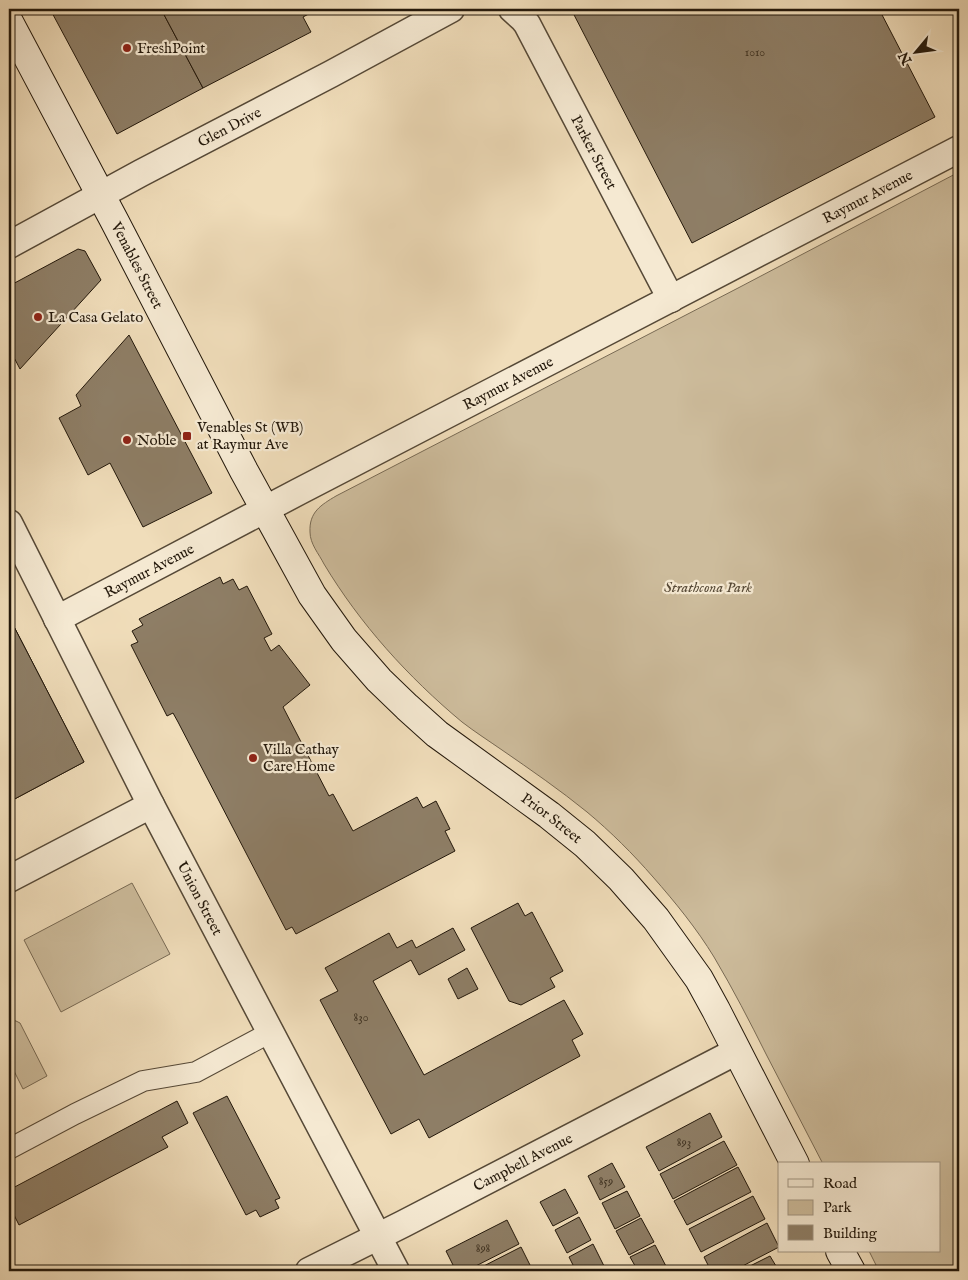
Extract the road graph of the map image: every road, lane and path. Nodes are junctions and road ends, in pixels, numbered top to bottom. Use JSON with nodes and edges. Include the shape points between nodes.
{"nodes":[{"id":1,"x":451,"y":9,"type":"edge"},
{"id":2,"x":512,"y":9,"type":"edge"},
{"id":3,"x":9,"y":22,"type":"edge"},
{"id":4,"x":959,"y":149,"type":"edge"},
{"id":5,"x":100,"y":195,"type":"junction"},
{"id":6,"x":9,"y":245,"type":"edge"},
{"id":7,"x":672,"y":299,"type":"junction"},
{"id":8,"x":265,"y":509,"type":"junction"},
{"id":9,"x":9,"y":523,"type":"edge"},
{"id":10,"x":57,"y":619,"type":"junction"},
{"id":11,"x":151,"y":805,"type":"junction"},
{"id":12,"x":9,"y":879,"type":"edge"},
{"id":13,"x":271,"y":1032,"type":"junction"},
{"id":14,"x":737,"y":1051,"type":"junction"},
{"id":15,"x":9,"y":1149,"type":"edge"},
{"id":16,"x":793,"y":1162,"type":"edge"},
{"id":17,"x":378,"y":1237,"type":"junction"},
{"id":18,"x":841,"y":1252,"type":"edge"},
{"id":19,"x":309,"y":1271,"type":"edge"},
{"id":20,"x":396,"y":1271,"type":"edge"},
{"id":21,"x":851,"y":1271,"type":"edge"}],
"edges":[{"from":1,"to":5,"type":"street","name":"Glen Drive"},
{"from":2,"to":7,"type":"street","name":"Parker Street","via":[[528,24]]},
{"from":3,"to":5,"type":"main road","name":"Venables Street"},
{"from":4,"to":7,"type":"street","name":"Raymur Avenue"},
{"from":5,"to":6,"type":"street","name":"Glen Drive"},
{"from":5,"to":8,"type":"main road","name":"Venables Street"},
{"from":7,"to":8,"type":"street","name":"Raymur Avenue"},
{"from":8,"to":10,"type":"street","name":"Raymur Avenue"},
{"from":8,"to":14,"type":"main road","name":"Prior Street","via":[[312,594],[344,640],[379,680],[437,734],[549,815],[622,879],[656,918],[698,979]]},
{"from":9,"to":10,"type":"street","name":"Union Street"},
{"from":10,"to":11,"type":"street","name":"Union Street"},
{"from":11,"to":12,"type":"street"},
{"from":11,"to":13,"type":"street","name":"Union Street"},
{"from":13,"to":15,"type":"street","via":[[196,1072],[143,1081]]},
{"from":13,"to":17,"type":"street","name":"Union Street"},
{"from":14,"to":16,"type":"main road","name":"Prior Street"},
{"from":14,"to":17,"type":"street","name":"Campbell Avenue"},
{"from":17,"to":19,"type":"street","name":"Campbell Avenue"},
{"from":17,"to":20,"type":"street","name":"Union Street"},
{"from":18,"to":21,"type":"main road"}]}
